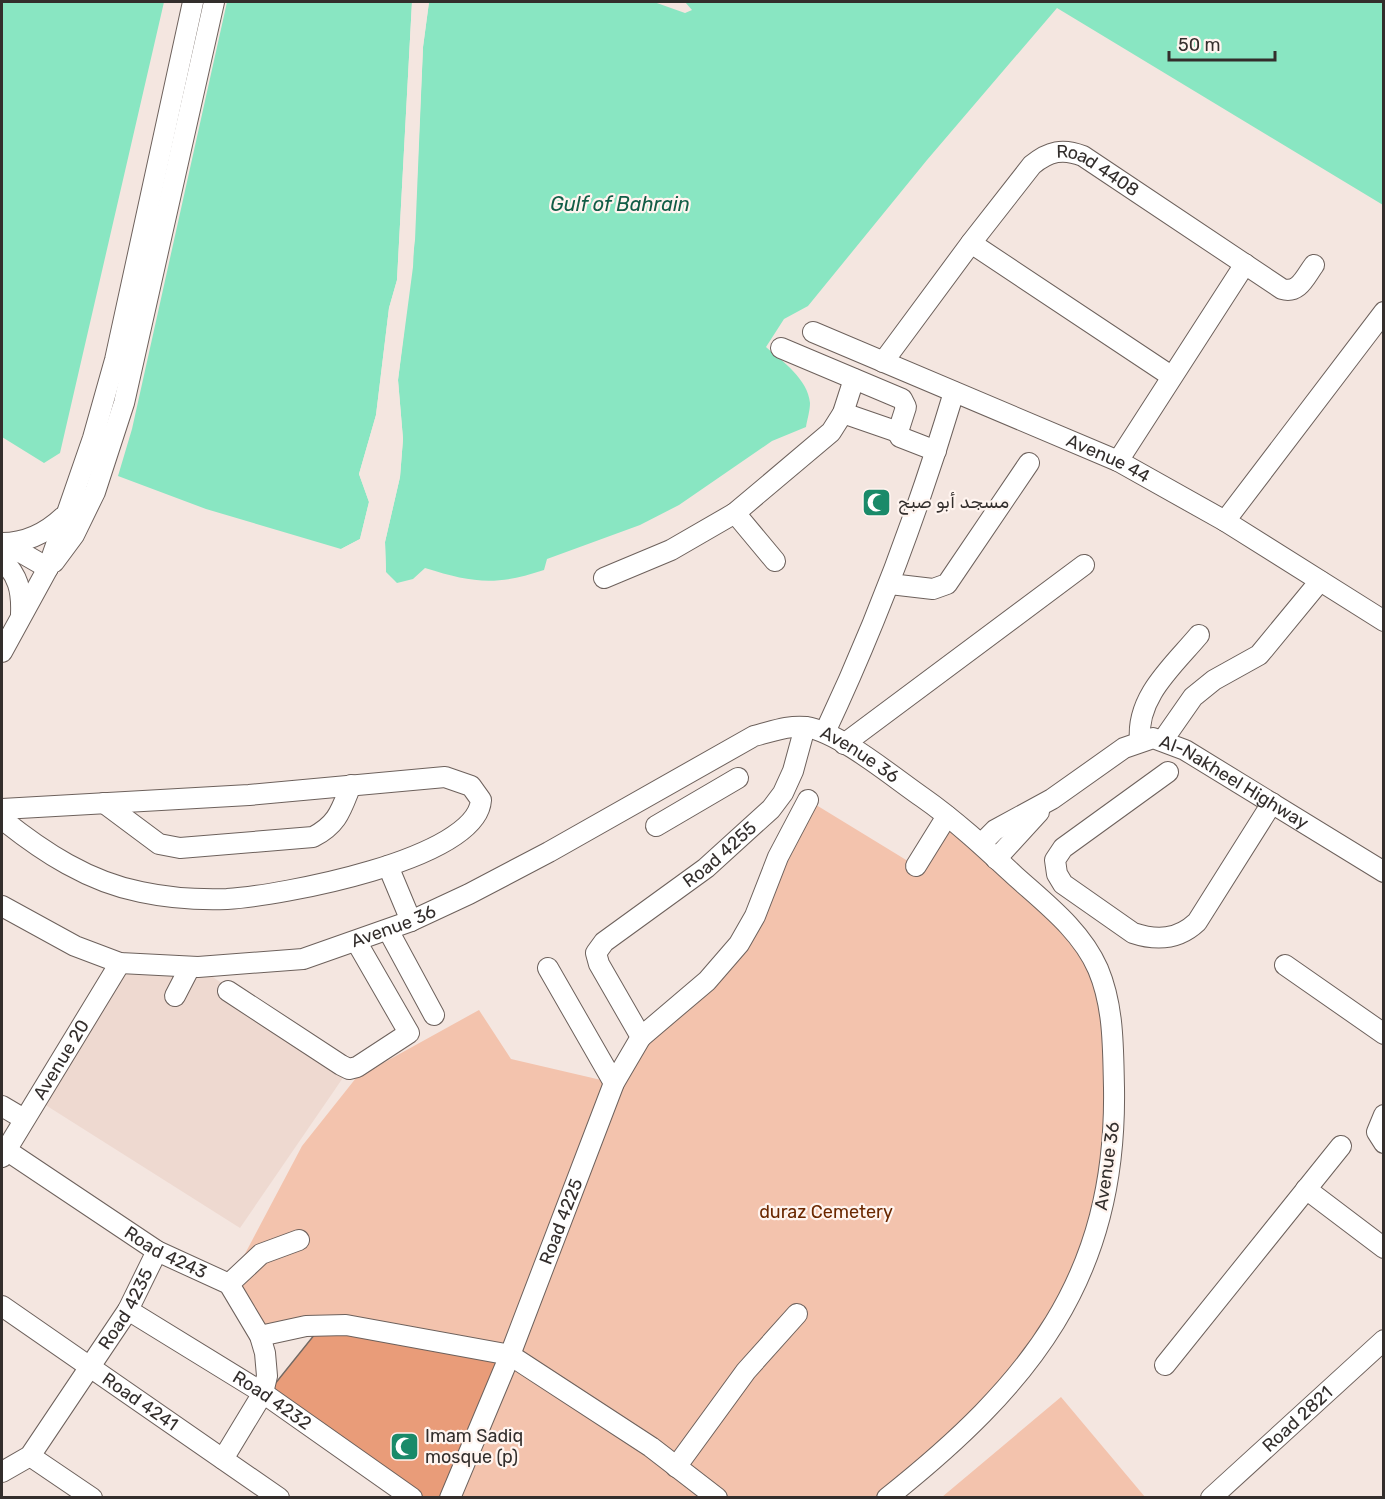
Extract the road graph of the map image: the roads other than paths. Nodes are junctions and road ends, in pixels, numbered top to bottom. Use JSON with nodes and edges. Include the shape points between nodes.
{"nodes":[{"id":1,"x":193,"y":2,"type":"edge"},
{"id":2,"x":214,"y":2,"type":"edge"},
{"id":3,"x":971,"y":243,"type":"junction"},
{"id":4,"x":1245,"y":264,"type":"junction"},
{"id":5,"x":1314,"y":265,"type":"dead end"},
{"id":6,"x":1383,"y":312,"type":"edge"},
{"id":7,"x":813,"y":332,"type":"dead end"},
{"id":8,"x":1377,"y":333,"type":"edge"},
{"id":9,"x":781,"y":348,"type":"dead end"},
{"id":10,"x":883,"y":362,"type":"junction"},
{"id":11,"x":1171,"y":376,"type":"junction"},
{"id":12,"x":854,"y":379,"type":"junction"},
{"id":13,"x":954,"y":392,"type":"junction"},
{"id":14,"x":843,"y":413,"type":"junction"},
{"id":15,"x":898,"y":432,"type":"junction"},
{"id":16,"x":936,"y":451,"type":"junction"},
{"id":17,"x":1118,"y":461,"type":"junction"},
{"id":18,"x":1029,"y":463,"type":"dead end"},
{"id":19,"x":735,"y":513,"type":"junction"},
{"id":20,"x":65,"y":515,"type":"junction"},
{"id":21,"x":1226,"y":520,"type":"junction"},
{"id":22,"x":2,"y":544,"type":"edge"},
{"id":23,"x":2,"y":553,"type":"edge"},
{"id":24,"x":2,"y":558,"type":"edge"},
{"id":25,"x":775,"y":561,"type":"dead end"},
{"id":26,"x":1084,"y":565,"type":"dead end"},
{"id":27,"x":45,"y":574,"type":"junction"},
{"id":28,"x":604,"y":578,"type":"dead end"},
{"id":29,"x":1320,"y":581,"type":"junction"},
{"id":30,"x":890,"y":584,"type":"junction"},
{"id":31,"x":21,"y":614,"type":"junction"},
{"id":32,"x":1383,"y":621,"type":"edge"},
{"id":33,"x":1199,"y":635,"type":"dead end"},
{"id":34,"x":2,"y":652,"type":"edge"},
{"id":35,"x":805,"y":727,"type":"junction"},
{"id":36,"x":825,"y":732,"type":"junction"},
{"id":37,"x":1140,"y":740,"type":"junction"},
{"id":38,"x":1163,"y":740,"type":"junction"},
{"id":39,"x":844,"y":744,"type":"junction"},
{"id":40,"x":1168,"y":772,"type":"dead end"},
{"id":41,"x":738,"y":778,"type":"dead end"},
{"id":42,"x":351,"y":785,"type":"junction"},
{"id":43,"x":658,"y":791,"type":"junction"},
{"id":44,"x":808,"y":800,"type":"dead end"},
{"id":45,"x":1052,"y":800,"type":"junction"},
{"id":46,"x":104,"y":803,"type":"junction"},
{"id":47,"x":1272,"y":803,"type":"junction"},
{"id":48,"x":2,"y":809,"type":"edge"},
{"id":49,"x":947,"y":816,"type":"junction"},
{"id":50,"x":2,"y":819,"type":"edge"},
{"id":51,"x":981,"y":844,"type":"junction"},
{"id":52,"x":996,"y":859,"type":"junction"},
{"id":53,"x":388,"y":866,"type":"junction"},
{"id":54,"x":916,"y":866,"type":"dead end"},
{"id":55,"x":1383,"y":872,"type":"edge"},
{"id":56,"x":2,"y":906,"type":"edge"},
{"id":57,"x":411,"y":921,"type":"junction"},
{"id":58,"x":388,"y":930,"type":"junction"},
{"id":59,"x":356,"y":942,"type":"junction"},
{"id":60,"x":120,"y":963,"type":"junction"},
{"id":61,"x":1285,"y":965,"type":"dead end"},
{"id":62,"x":190,"y":967,"type":"junction"},
{"id":63,"x":548,"y":968,"type":"dead end"},
{"id":64,"x":228,"y":991,"type":"dead end"},
{"id":65,"x":175,"y":996,"type":"dead end"},
{"id":66,"x":434,"y":1015,"type":"dead end"},
{"id":67,"x":1383,"y":1034,"type":"edge"},
{"id":68,"x":640,"y":1037,"type":"junction"},
{"id":69,"x":614,"y":1083,"type":"junction"},
{"id":70,"x":2,"y":1106,"type":"edge"},
{"id":71,"x":1383,"y":1115,"type":"edge"},
{"id":72,"x":24,"y":1119,"type":"junction"},
{"id":73,"x":1383,"y":1143,"type":"edge"},
{"id":74,"x":1341,"y":1146,"type":"dead end"},
{"id":75,"x":4,"y":1154,"type":"edge"},
{"id":76,"x":1306,"y":1189,"type":"junction"},
{"id":77,"x":299,"y":1240,"type":"dead end"},
{"id":78,"x":1383,"y":1248,"type":"edge"},
{"id":79,"x":158,"y":1251,"type":"junction"},
{"id":80,"x":229,"y":1284,"type":"junction"},
{"id":81,"x":2,"y":1306,"type":"edge"},
{"id":82,"x":128,"y":1310,"type":"junction"},
{"id":83,"x":797,"y":1314,"type":"dead end"},
{"id":84,"x":260,"y":1336,"type":"junction"},
{"id":85,"x":1383,"y":1340,"type":"edge"},
{"id":86,"x":510,"y":1355,"type":"junction"},
{"id":87,"x":89,"y":1365,"type":"junction"},
{"id":88,"x":1165,"y":1365,"type":"dead end"},
{"id":89,"x":263,"y":1393,"type":"junction"},
{"id":90,"x":30,"y":1456,"type":"junction"},
{"id":91,"x":223,"y":1459,"type":"junction"},
{"id":92,"x":676,"y":1467,"type":"junction"},
{"id":93,"x":2,"y":1472,"type":"edge"},
{"id":94,"x":86,"y":1496,"type":"edge"},
{"id":95,"x":272,"y":1496,"type":"edge"},
{"id":96,"x":412,"y":1497,"type":"edge"},
{"id":97,"x":450,"y":1497,"type":"edge"},
{"id":98,"x":717,"y":1497,"type":"edge"},
{"id":99,"x":887,"y":1497,"type":"edge"},
{"id":100,"x":1211,"y":1497,"type":"edge"}],
"edges":[{"from":1,"to":20,"type":"street","via":[[115,360]]},
{"from":2,"to":27,"type":"street","via":[[124,403],[95,492],[67,547]]},
{"from":3,"to":4,"type":"street","name":"Road 4408","via":[[1032,165],[1049,153],[1070,151]]},
{"from":3,"to":10,"type":"street","name":"Road 4408"},
{"from":3,"to":11,"type":"street"},
{"from":4,"to":5,"type":"street","name":"Road 4408","via":[[1290,291],[1298,288]]},
{"from":4,"to":11,"type":"street"},
{"from":6,"to":8,"type":"street"},
{"from":7,"to":10,"type":"street","name":"Avenue 44"},
{"from":8,"to":21,"type":"street"},
{"from":9,"to":12,"type":"street"},
{"from":10,"to":13,"type":"street","name":"Avenue 44"},
{"from":11,"to":17,"type":"street"},
{"from":12,"to":14,"type":"street"},
{"from":12,"to":15,"type":"street","via":[[904,402],[906,408]]},
{"from":13,"to":16,"type":"street"},
{"from":13,"to":17,"type":"street","name":"Avenue 44"},
{"from":14,"to":15,"type":"street"},
{"from":14,"to":19,"type":"street","via":[[823,440]]},
{"from":15,"to":16,"type":"street","via":[[902,439]]},
{"from":16,"to":30,"type":"street"},
{"from":17,"to":21,"type":"street","name":"Avenue 44"},
{"from":18,"to":30,"type":"street","via":[[947,584],[933,589]]},
{"from":19,"to":25,"type":"street"},
{"from":19,"to":28,"type":"street","via":[[671,550]]},
{"from":20,"to":22,"type":"street","via":[[40,534]]},
{"from":20,"to":27,"type":"street"},
{"from":21,"to":29,"type":"street","name":"Avenue 44"},
{"from":22,"to":27,"type":"street","via":[[22,553]]},
{"from":23,"to":27,"type":"street"},
{"from":24,"to":31,"type":"street","via":[[19,584]]},
{"from":26,"to":39,"type":"street"},
{"from":27,"to":31,"type":"street"},
{"from":29,"to":32,"type":"street","name":"Avenue 44"},
{"from":29,"to":38,"type":"street","via":[[1259,655],[1214,680],[1193,697]]},
{"from":30,"to":36,"type":"street"},
{"from":31,"to":34,"type":"street"},
{"from":33,"to":37,"type":"street","via":[[1149,696],[1140,722]]},
{"from":35,"to":36,"type":"street","name":"Avenue 36"},
{"from":35,"to":43,"type":"street","name":"Avenue 36","via":[[754,736]]},
{"from":35,"to":68,"type":"street","name":"Road 4255","via":[[793,771],[771,808],[706,868],[604,942],[597,953],[599,964]]},
{"from":36,"to":39,"type":"street","name":"Avenue 36"},
{"from":37,"to":38,"type":"street","name":"Al-Nakheel Highway"},
{"from":37,"to":45,"type":"street","name":"Al-Nakheel Highway","via":[[1106,759]]},
{"from":38,"to":47,"type":"street","name":"Al-Nakheel Highway"},
{"from":39,"to":49,"type":"street","name":"Avenue 36"},
{"from":40,"to":47,"type":"street","via":[[1063,848],[1055,860],[1063,884],[1133,933],[1146,937],[1171,937],[1197,922]]},
{"from":41,"to":43,"type":"street","via":[[664,821]]},
{"from":42,"to":46,"type":"street"},
{"from":42,"to":46,"type":"street","via":[[329,828],[313,837],[180,848],[159,844]]},
{"from":42,"to":53,"type":"street","via":[[445,777],[478,792],[480,811],[472,823],[430,850]]},
{"from":43,"to":57,"type":"street","name":"Avenue 36","via":[[549,852]]},
{"from":44,"to":68,"type":"street","via":[[739,944],[707,981]]},
{"from":45,"to":51,"type":"street","name":"Al-Nakheel Highway","via":[[995,830]]},
{"from":45,"to":52,"type":"street","name":"Al-Nakheel Highway"},
{"from":46,"to":48,"type":"street"},
{"from":47,"to":55,"type":"street","name":"Al-Nakheel Highway"},
{"from":49,"to":51,"type":"street","name":"Avenue 36"},
{"from":49,"to":54,"type":"street"},
{"from":50,"to":53,"type":"street","via":[[78,870],[118,886],[164,897],[225,899],[286,892]]},
{"from":51,"to":52,"type":"street","name":"Avenue 36"},
{"from":52,"to":99,"type":"street","name":"Avenue 36","via":[[1064,921],[1098,969],[1111,1013],[1113,1046],[1114,1112],[1109,1166],[1092,1244],[1059,1319],[1022,1371],[979,1418]]},
{"from":53,"to":57,"type":"street"},
{"from":56,"to":60,"type":"street","name":"Avenue 36","via":[[75,946]]},
{"from":57,"to":58,"type":"street","name":"Avenue 36"},
{"from":58,"to":59,"type":"street","name":"Avenue 36"},
{"from":58,"to":66,"type":"street"},
{"from":59,"to":62,"type":"street","name":"Avenue 36","via":[[303,958]]},
{"from":59,"to":64,"type":"street","via":[[409,1033],[357,1067],[341,1065]]},
{"from":60,"to":62,"type":"street","name":"Avenue 36"},
{"from":60,"to":72,"type":"street","name":"Avenue 20"},
{"from":61,"to":67,"type":"street"},
{"from":62,"to":65,"type":"street"},
{"from":63,"to":69,"type":"street"},
{"from":68,"to":69,"type":"street","name":"Road 4225"},
{"from":69,"to":86,"type":"street","name":"Road 4225"},
{"from":70,"to":72,"type":"street"},
{"from":71,"to":73,"type":"street","via":[[1377,1132]]},
{"from":72,"to":75,"type":"street","name":"Avenue 20"},
{"from":74,"to":76,"type":"street"},
{"from":75,"to":79,"type":"street","name":"Road 4243"},
{"from":76,"to":78,"type":"street"},
{"from":76,"to":88,"type":"street"},
{"from":77,"to":80,"type":"street","via":[[261,1254]]},
{"from":79,"to":80,"type":"street","name":"Road 4243"},
{"from":79,"to":82,"type":"street","name":"Road 4235"},
{"from":80,"to":84,"type":"street","name":"Road 4243"},
{"from":81,"to":87,"type":"street","name":"Road 4241"},
{"from":82,"to":87,"type":"street","name":"Road 4235"},
{"from":82,"to":89,"type":"street","name":"Road 4232"},
{"from":83,"to":92,"type":"street","via":[[746,1371]]},
{"from":84,"to":86,"type":"street","via":[[306,1326],[346,1325]]},
{"from":84,"to":89,"type":"street","name":"Road 4243","via":[[267,1376]]},
{"from":85,"to":100,"type":"street","name":"Road 2821"},
{"from":86,"to":92,"type":"street"},
{"from":86,"to":97,"type":"street","name":"Road 4225"},
{"from":87,"to":90,"type":"street","name":"Road 4235"},
{"from":87,"to":91,"type":"street","name":"Road 4241"},
{"from":89,"to":91,"type":"street"},
{"from":89,"to":96,"type":"street","name":"Road 4232"},
{"from":90,"to":93,"type":"street","name":"Road 4235"},
{"from":90,"to":94,"type":"street"},
{"from":91,"to":95,"type":"street","name":"Road 4241"},
{"from":92,"to":98,"type":"street"}]}
